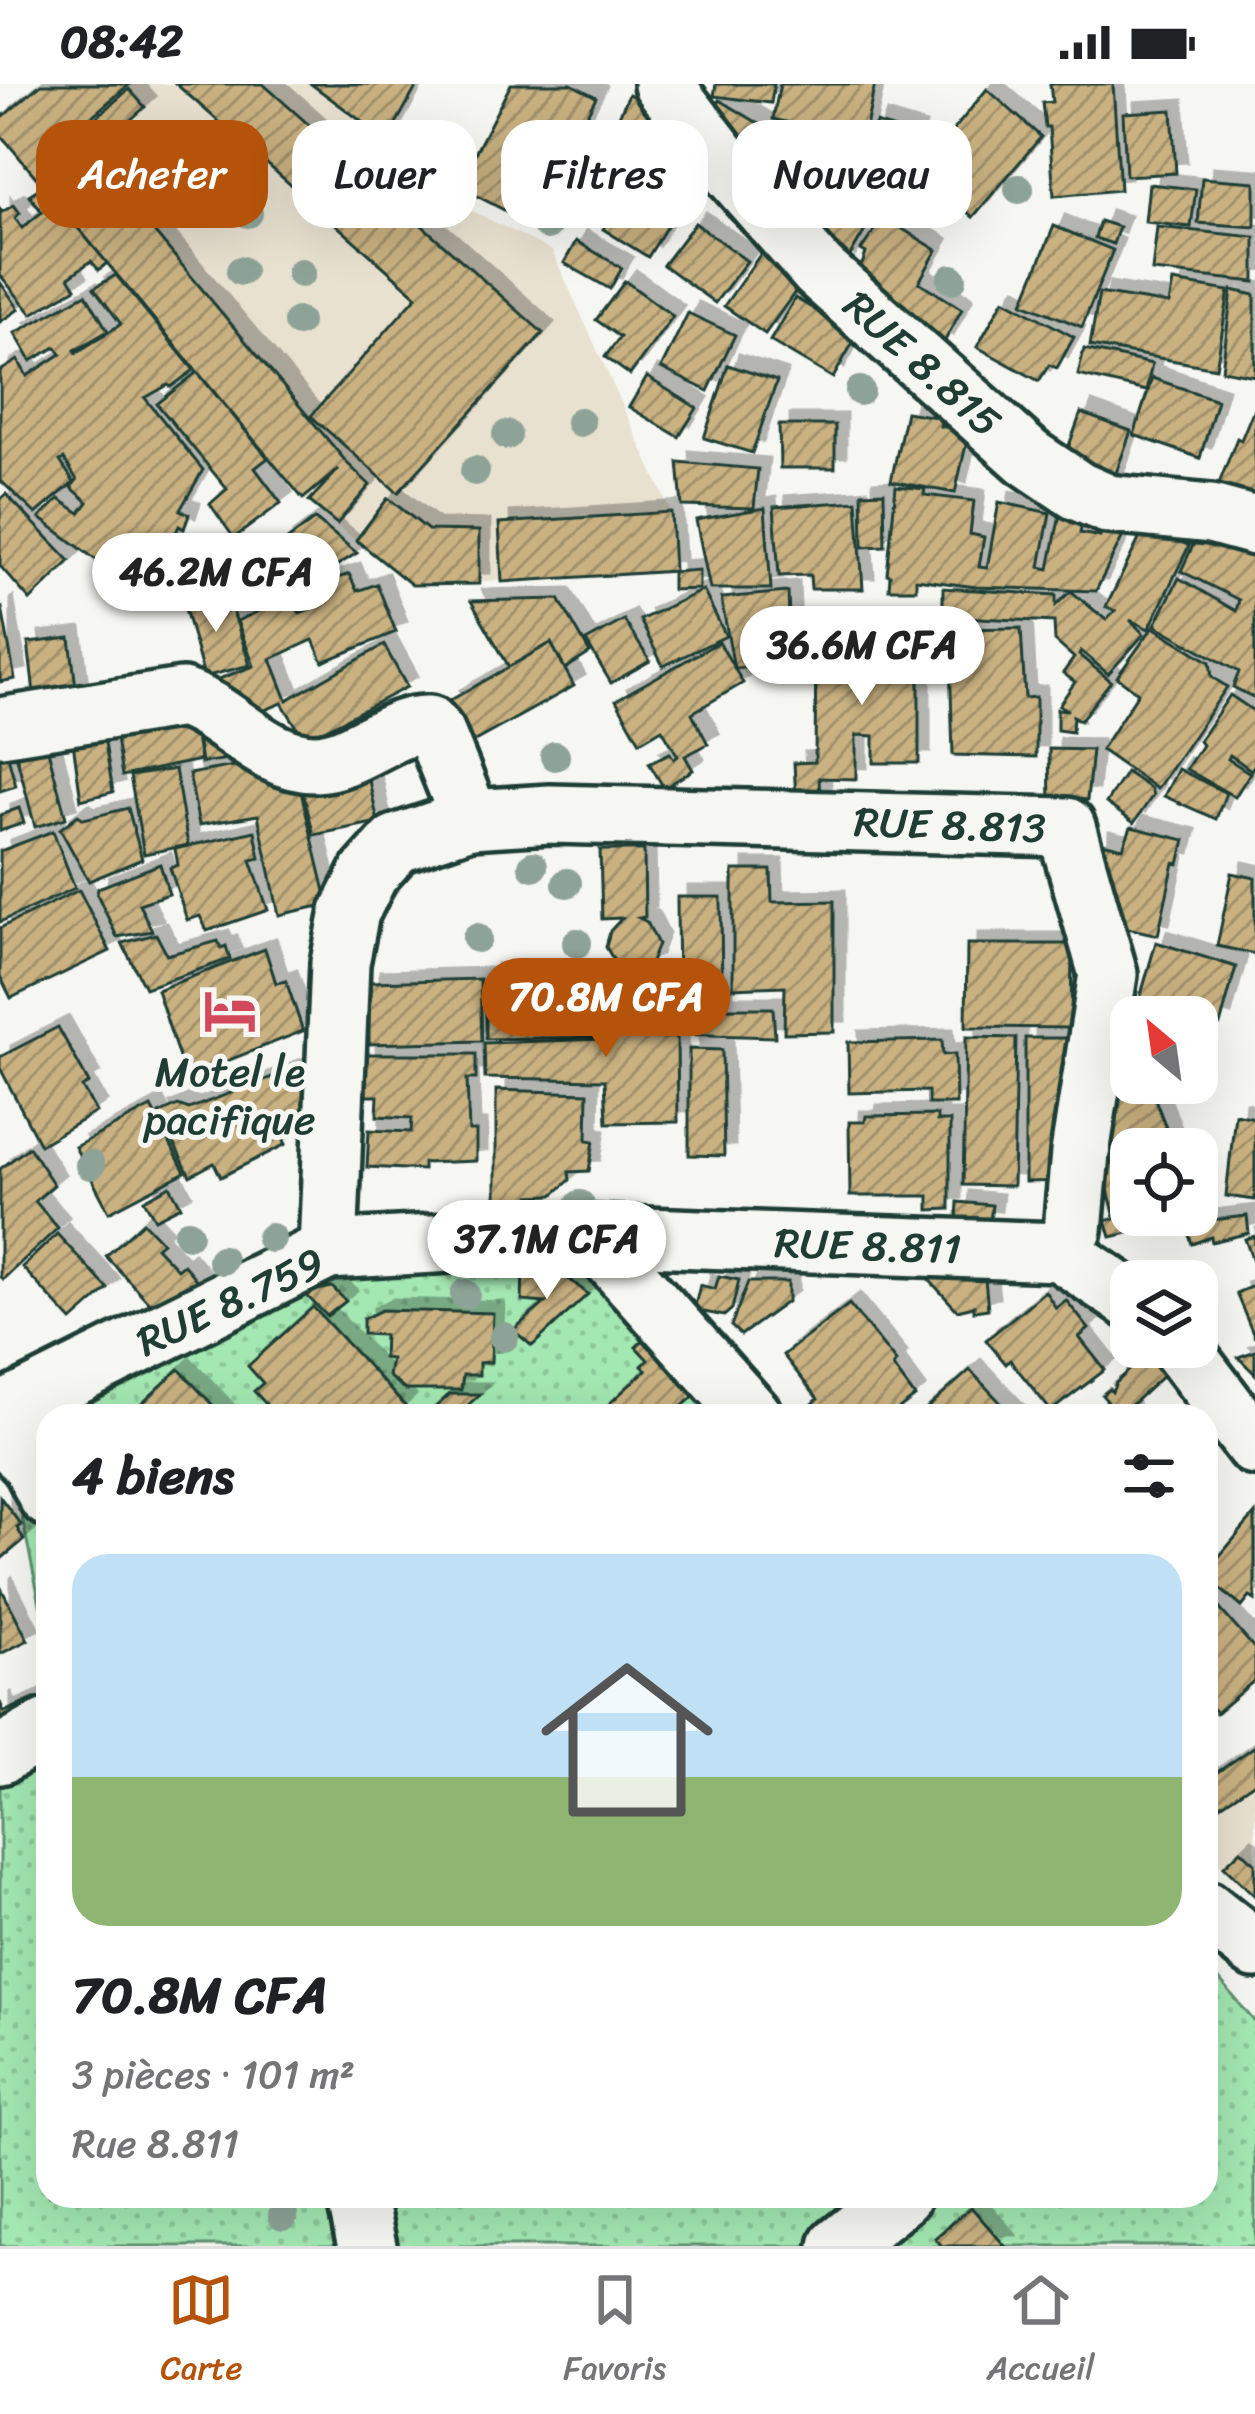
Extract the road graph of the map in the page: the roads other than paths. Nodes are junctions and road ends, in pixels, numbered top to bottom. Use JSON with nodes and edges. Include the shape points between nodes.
{"nodes":[{"id":1,"x":663,"y":84,"type":"edge"},
{"id":2,"x":1255,"y":526,"type":"edge"},
{"id":3,"x":0,"y":727,"type":"edge"},
{"id":4,"x":470,"y":820,"type":"junction"},
{"id":5,"x":590,"y":1235,"type":"junction"},
{"id":6,"x":328,"y":1250,"type":"junction"},
{"id":7,"x":1060,"y":1252,"type":"junction"},
{"id":8,"x":1110,"y":1286,"type":"edge"},
{"id":9,"x":1196,"y":1368,"type":"edge"},
{"id":10,"x":742,"y":1404,"type":"edge"},
{"id":11,"x":0,"y":1413,"type":"edge"},
{"id":12,"x":0,"y":1431,"type":"edge"},
{"id":13,"x":1255,"y":1446,"type":"edge"},
{"id":14,"x":36,"y":1473,"type":"edge"},
{"id":15,"x":36,"y":1735,"type":"edge"},
{"id":16,"x":0,"y":1755,"type":"edge"},
{"id":17,"x":359,"y":2208,"type":"edge"},
{"id":18,"x":367,"y":2246,"type":"edge"}],
"edges":[{"from":1,"to":2,"type":"street","name":"RUE 8.815","via":[[819,271],[1029,458],[1108,504]]},
{"from":3,"to":4,"type":"street","via":[[182,698],[266,748],[320,763],[429,724]]},
{"from":4,"to":6,"type":"street","via":[[396,844],[350,912],[340,963]]},
{"from":4,"to":7,"type":"street","name":"RUE 8.813","via":[[550,814],[1066,827],[1108,974],[1073,1230]]},
{"from":5,"to":6,"type":"street","name":"RUE 8.759"},
{"from":5,"to":7,"type":"street","name":"RUE 8.811"},
{"from":5,"to":10,"type":"street"},
{"from":6,"to":11,"type":"street","name":"RUE 8.759"},
{"from":7,"to":8,"type":"street"},
{"from":9,"to":13,"type":"street"},
{"from":12,"to":14,"type":"street"},
{"from":15,"to":16,"type":"street"},
{"from":17,"to":18,"type":"street"}]}
